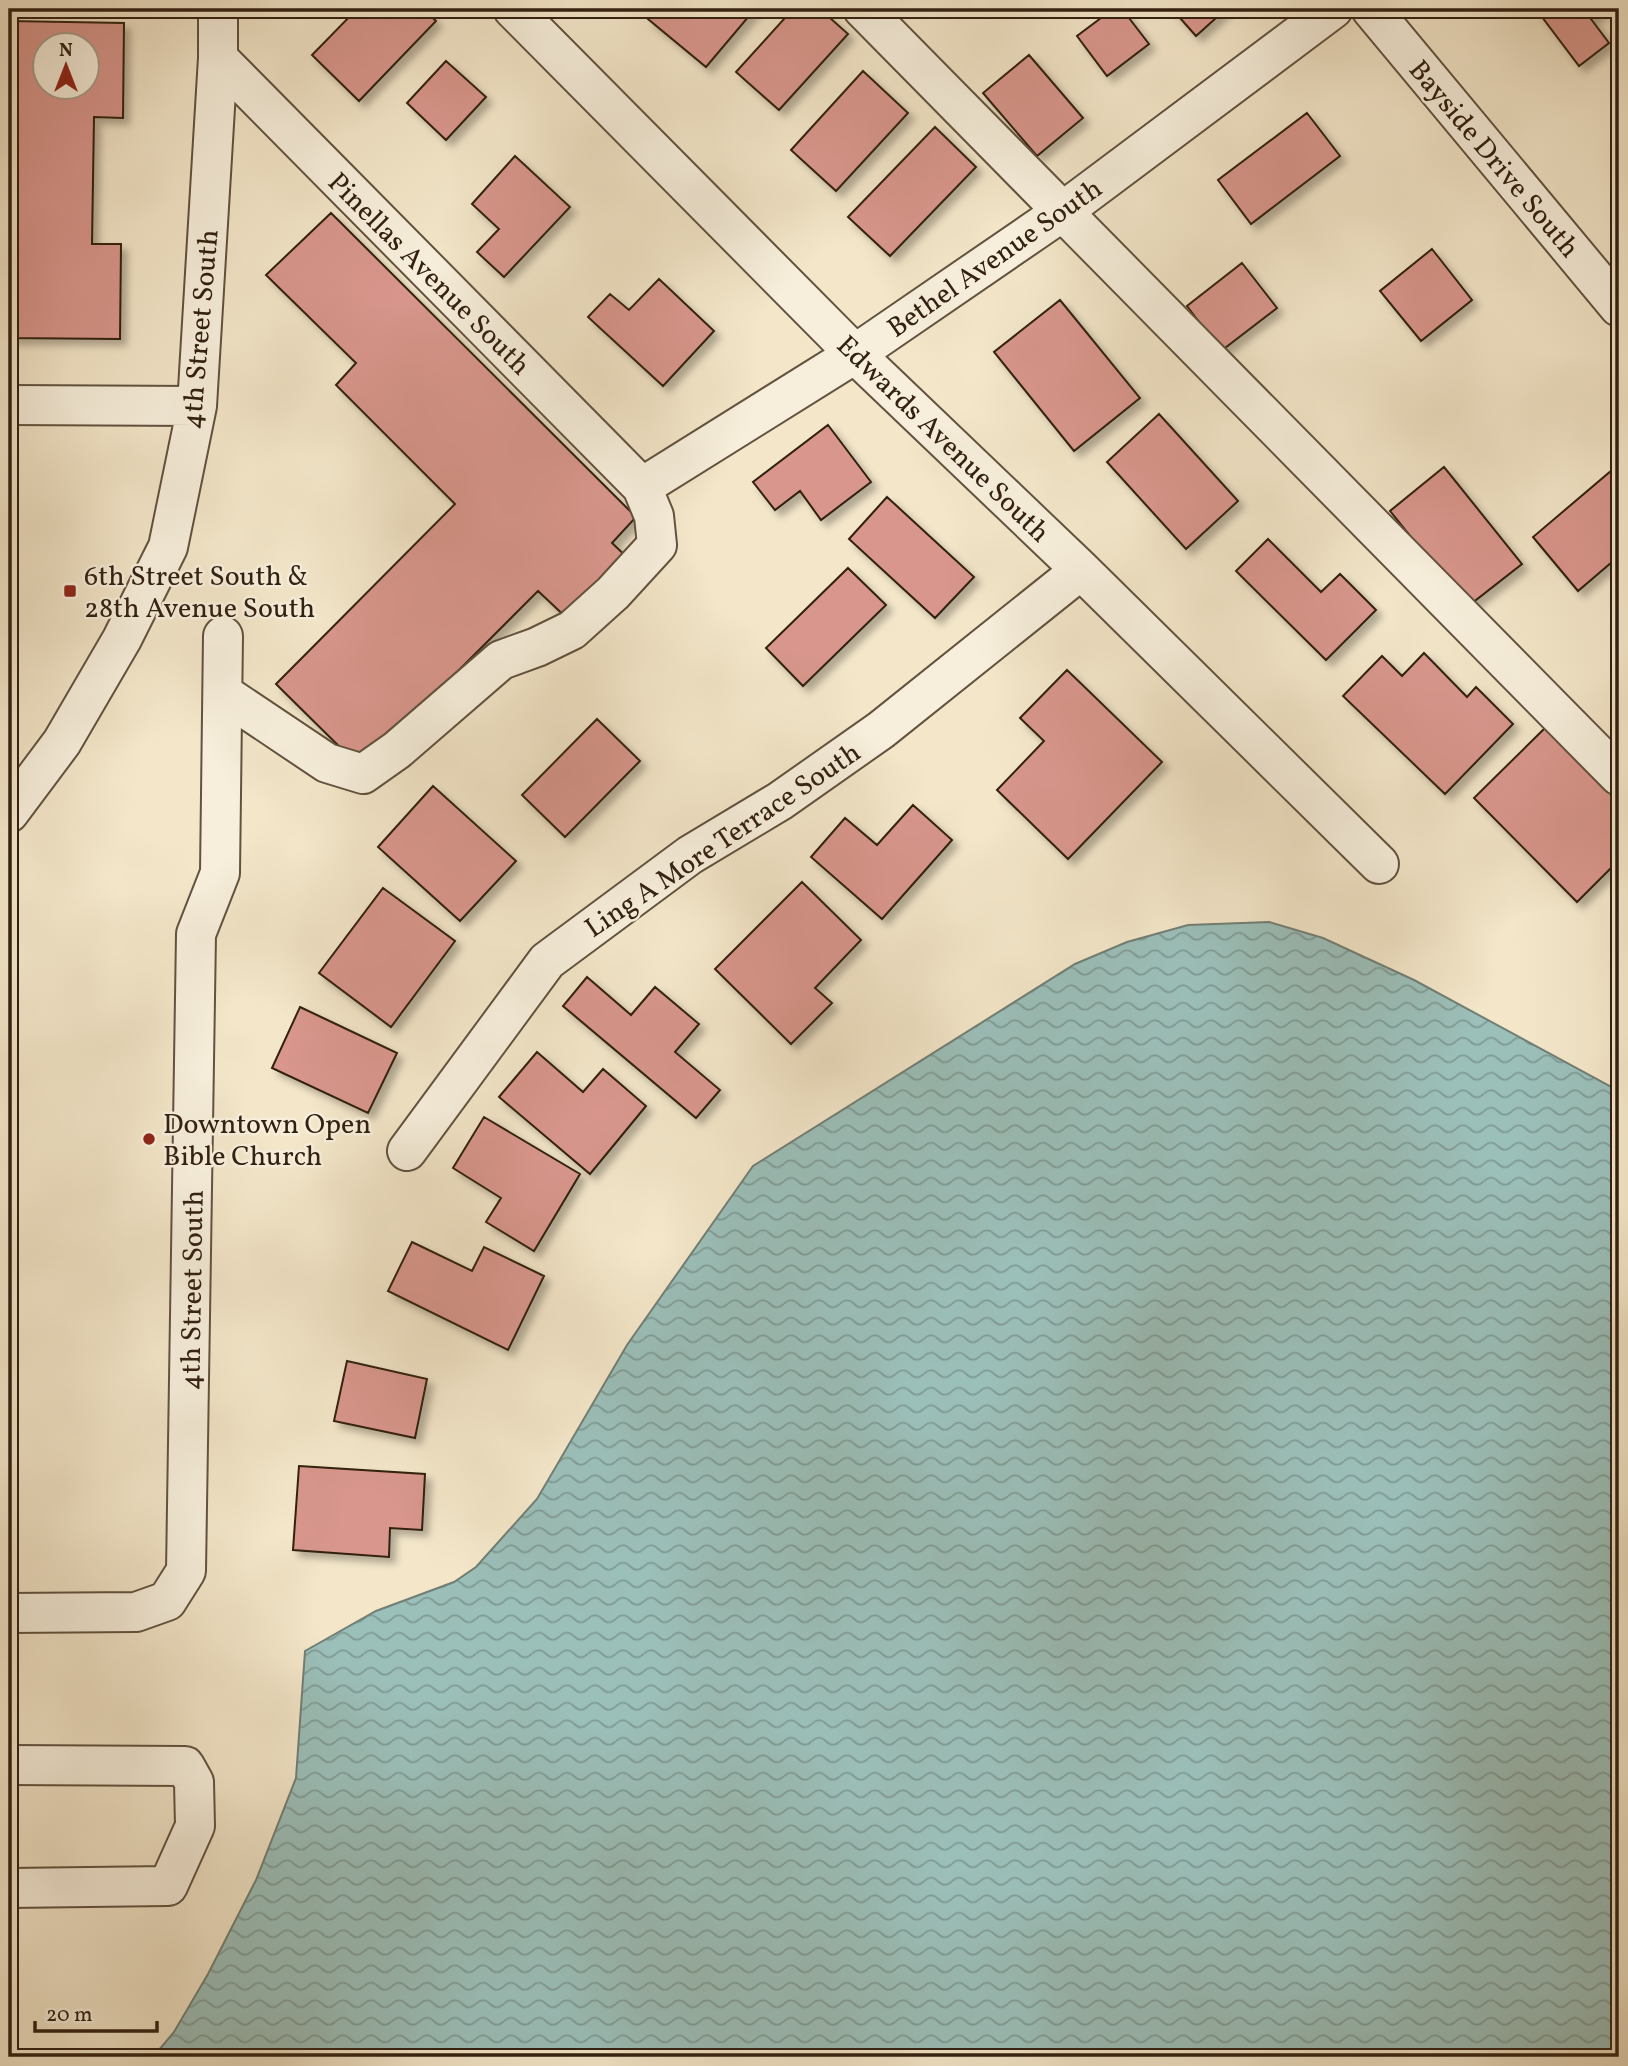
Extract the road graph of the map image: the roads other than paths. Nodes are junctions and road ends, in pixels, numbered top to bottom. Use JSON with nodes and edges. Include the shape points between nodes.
{"nodes":[{"id":1,"x":218,"y":9,"type":"edge"},
{"id":2,"x":513,"y":9,"type":"edge"},
{"id":3,"x":863,"y":9,"type":"edge"},
{"id":4,"x":1333,"y":9,"type":"edge"},
{"id":5,"x":1371,"y":9,"type":"edge"},
{"id":6,"x":218,"y":58,"type":"junction"},
{"id":7,"x":1062,"y":212,"type":"junction"},
{"id":8,"x":1619,"y":307,"type":"edge"},
{"id":9,"x":855,"y":354,"type":"junction"},
{"id":10,"x":9,"y":405,"type":"edge"},
{"id":11,"x":197,"y":406,"type":"junction"},
{"id":12,"x":642,"y":487,"type":"junction"},
{"id":13,"x":1081,"y":570,"type":"junction"},
{"id":14,"x":223,"y":636,"type":"dead end"},
{"id":15,"x":224,"y":694,"type":"junction"},
{"id":16,"x":1619,"y":776,"type":"edge"},
{"id":17,"x":9,"y":813,"type":"edge"},
{"id":18,"x":1379,"y":864,"type":"dead end"},
{"id":19,"x":407,"y":1151,"type":"dead end"},
{"id":20,"x":9,"y":1613,"type":"edge"},
{"id":21,"x":9,"y":1765,"type":"edge"},
{"id":22,"x":9,"y":1888,"type":"edge"}],
"edges":[{"from":1,"to":6,"type":"street","name":"4th Street South"},
{"from":2,"to":9,"type":"street","name":"Edwards Avenue South"},
{"from":3,"to":7,"type":"street"},
{"from":4,"to":7,"type":"street","name":"Bethel Avenue South"},
{"from":5,"to":8,"type":"street","name":"Bayside Drive South"},
{"from":6,"to":11,"type":"street","name":"4th Street South"},
{"from":6,"to":12,"type":"street","name":"Pinellas Avenue South"},
{"from":7,"to":9,"type":"street","name":"Bethel Avenue South"},
{"from":7,"to":16,"type":"street"},
{"from":9,"to":12,"type":"street","name":"Bethel Avenue South"},
{"from":9,"to":13,"type":"street","name":"Edwards Avenue South"},
{"from":10,"to":11,"type":"street"},
{"from":11,"to":17,"type":"street","name":"4th Street South","via":[[168,547],[122,639],[62,742]]},
{"from":12,"to":15,"type":"street","via":[[654,516],[657,545],[613,593],[572,631],[500,660],[363,774],[327,763]]},
{"from":13,"to":18,"type":"street","name":"Edwards Avenue South"},
{"from":13,"to":19,"type":"street","name":"Ling A More Terrace South","via":[[881,730],[780,801],[690,855],[547,961]]},
{"from":14,"to":15,"type":"street","name":"4th Street South"},
{"from":15,"to":20,"type":"street","name":"4th Street South","via":[[220,873],[196,934],[186,1571],[167,1601],[136,1612]]},
{"from":21,"to":22,"type":"street","via":[[185,1766],[194,1782],[195,1826],[168,1886]]}]}
